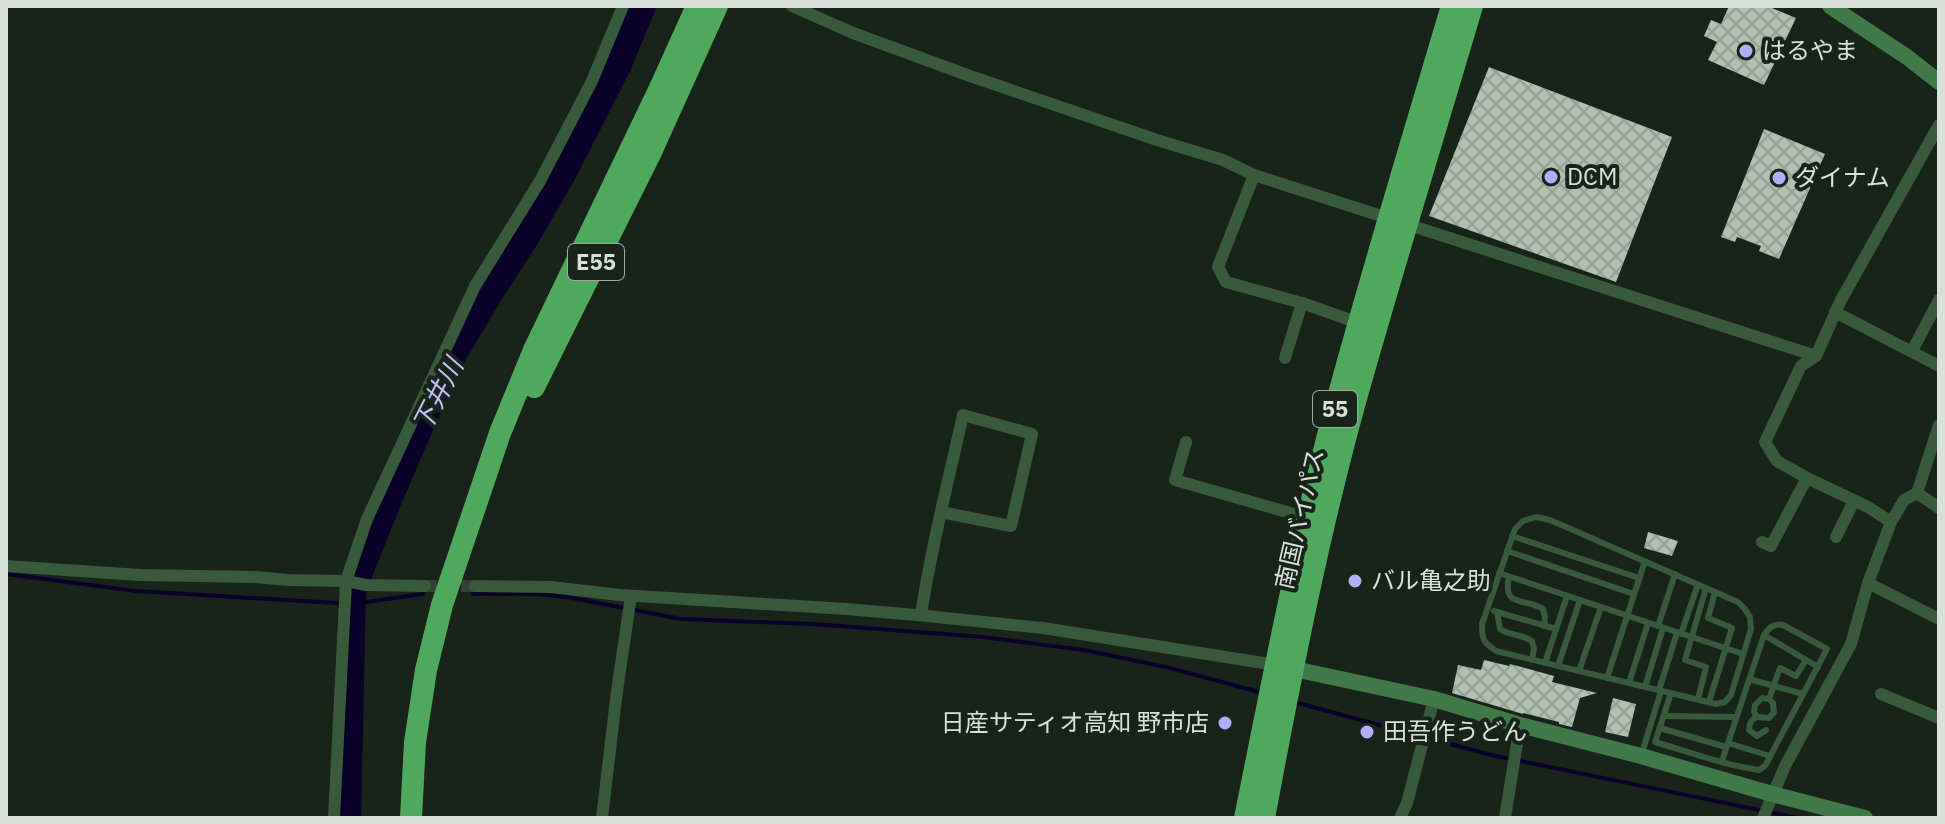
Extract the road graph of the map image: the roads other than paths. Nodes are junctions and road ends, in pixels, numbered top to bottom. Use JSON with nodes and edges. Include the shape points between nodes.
{"nodes":[{"id":1,"x":623,"y":6,"type":"edge"},
{"id":2,"x":697,"y":6,"type":"edge"},
{"id":3,"x":717,"y":6,"type":"edge"},
{"id":4,"x":792,"y":6,"type":"edge"},
{"id":5,"x":1452,"y":6,"type":"edge"},
{"id":6,"x":1472,"y":6,"type":"edge"},
{"id":7,"x":1830,"y":6,"type":"edge"},
{"id":8,"x":1939,"y":82,"type":"edge"},
{"id":9,"x":1939,"y":125,"type":"edge"},
{"id":10,"x":1254,"y":175,"type":"junction"},
{"id":11,"x":1398,"y":222,"type":"junction"},
{"id":12,"x":1939,"y":300,"type":"edge"},
{"id":13,"x":1302,"y":303,"type":"junction"},
{"id":14,"x":1835,"y":312,"type":"junction"},
{"id":15,"x":1359,"y":323,"type":"junction"},
{"id":16,"x":1912,"y":351,"type":"junction"},
{"id":17,"x":1816,"y":356,"type":"junction"},
{"id":18,"x":1285,"y":358,"type":"dead end"},
{"id":19,"x":1939,"y":366,"type":"edge"},
{"id":20,"x":1939,"y":425,"type":"edge"},
{"id":21,"x":1186,"y":442,"type":"dead end"},
{"id":22,"x":1927,"y":461,"type":"junction"},
{"id":23,"x":1939,"y":469,"type":"edge"},
{"id":24,"x":1807,"y":478,"type":"junction"},
{"id":25,"x":1917,"y":493,"type":"junction"},
{"id":26,"x":1854,"y":501,"type":"junction"},
{"id":27,"x":1939,"y":508,"type":"edge"},
{"id":28,"x":941,"y":512,"type":"junction"},
{"id":29,"x":470,"y":517,"type":"junction"},
{"id":30,"x":1308,"y":518,"type":"junction"},
{"id":31,"x":1891,"y":522,"type":"junction"},
{"id":32,"x":1512,"y":536,"type":"junction"},
{"id":33,"x":1836,"y":537,"type":"dead end"},
{"id":34,"x":1762,"y":542,"type":"dead end"},
{"id":35,"x":1507,"y":551,"type":"junction"},
{"id":36,"x":1645,"y":561,"type":"junction"},
{"id":37,"x":6,"y":566,"type":"edge"},
{"id":38,"x":1499,"y":573,"type":"junction"},
{"id":39,"x":1675,"y":574,"type":"junction"},
{"id":40,"x":1509,"y":577,"type":"junction"},
{"id":41,"x":1639,"y":578,"type":"junction"},
{"id":42,"x":346,"y":581,"type":"junction"},
{"id":43,"x":1868,"y":583,"type":"junction"},
{"id":44,"x":1698,"y":584,"type":"junction"},
{"id":45,"x":425,"y":586,"type":"tunnel mouth"},
{"id":46,"x":475,"y":586,"type":"tunnel mouth"},
{"id":47,"x":1706,"y":588,"type":"junction"},
{"id":48,"x":1715,"y":592,"type":"junction"},
{"id":49,"x":1634,"y":594,"type":"junction"},
{"id":50,"x":631,"y":596,"type":"junction"},
{"id":51,"x":1567,"y":596,"type":"junction"},
{"id":52,"x":1580,"y":600,"type":"junction"},
{"id":53,"x":1601,"y":607,"type":"junction"},
{"id":54,"x":1487,"y":609,"type":"junction"},
{"id":55,"x":1497,"y":612,"type":"junction"},
{"id":56,"x":921,"y":615,"type":"junction"},
{"id":57,"x":1627,"y":616,"type":"junction"},
{"id":58,"x":1939,"y":619,"type":"edge"},
{"id":59,"x":1648,"y":623,"type":"junction"},
{"id":60,"x":1544,"y":626,"type":"junction"},
{"id":61,"x":1660,"y":627,"type":"junction"},
{"id":62,"x":1556,"y":629,"type":"junction"},
{"id":63,"x":1679,"y":633,"type":"junction"},
{"id":64,"x":1764,"y":635,"type":"junction"},
{"id":65,"x":1691,"y":637,"type":"junction"},
{"id":66,"x":1726,"y":649,"type":"junction"},
{"id":67,"x":1743,"y":654,"type":"junction"},
{"id":68,"x":1532,"y":660,"type":"junction"},
{"id":69,"x":1806,"y":660,"type":"junction"},
{"id":70,"x":1545,"y":663,"type":"junction"},
{"id":71,"x":1558,"y":666,"type":"junction"},
{"id":72,"x":1284,"y":667,"type":"junction"},
{"id":73,"x":1818,"y":667,"type":"junction"},
{"id":74,"x":1579,"y":671,"type":"junction"},
{"id":75,"x":1607,"y":678,"type":"junction"},
{"id":76,"x":1749,"y":679,"type":"junction"},
{"id":77,"x":1629,"y":683,"type":"junction"},
{"id":78,"x":1772,"y":686,"type":"junction"},
{"id":79,"x":1645,"y":687,"type":"junction"},
{"id":80,"x":1660,"y":690,"type":"junction"},
{"id":81,"x":1671,"y":693,"type":"junction"},
{"id":82,"x":1803,"y":694,"type":"junction"},
{"id":83,"x":1881,"y":694,"type":"dead end"},
{"id":84,"x":1434,"y":699,"type":"junction"},
{"id":85,"x":1698,"y":699,"type":"junction"},
{"id":86,"x":1769,"y":699,"type":"junction"},
{"id":87,"x":1709,"y":702,"type":"junction"},
{"id":88,"x":1664,"y":716,"type":"junction"},
{"id":89,"x":1736,"y":717,"type":"junction"},
{"id":90,"x":1761,"y":718,"type":"junction"},
{"id":91,"x":1939,"y":718,"type":"edge"},
{"id":92,"x":1520,"y":725,"type":"junction"},
{"id":93,"x":1660,"y":728,"type":"junction"},
{"id":94,"x":1766,"y":730,"type":"junction"},
{"id":95,"x":1754,"y":735,"type":"junction"},
{"id":96,"x":1781,"y":735,"type":"junction"},
{"id":97,"x":1727,"y":745,"type":"junction"},
{"id":98,"x":1750,"y":749,"type":"junction"},
{"id":99,"x":1641,"y":756,"type":"junction"},
{"id":100,"x":1770,"y":756,"type":"junction"},
{"id":101,"x":1722,"y":761,"type":"junction"},
{"id":102,"x":1772,"y":794,"type":"junction"},
{"id":103,"x":334,"y":818,"type":"edge"},
{"id":104,"x":411,"y":818,"type":"edge"},
{"id":105,"x":602,"y":818,"type":"edge"},
{"id":106,"x":1245,"y":818,"type":"edge"},
{"id":107,"x":1264,"y":818,"type":"edge"},
{"id":108,"x":1401,"y":818,"type":"edge"},
{"id":109,"x":1505,"y":818,"type":"edge"},
{"id":110,"x":1763,"y":818,"type":"edge"},
{"id":111,"x":1865,"y":818,"type":"edge"}],
"edges":[{"from":1,"to":42,"type":"street","via":[[592,81],[540,181],[469,298],[367,519]]},
{"from":2,"to":29,"type":"highway","number":"E55","via":[[534,350]]},
{"from":3,"to":29,"type":"highway","number":"E55","via":[[651,152]]},
{"from":4,"to":10,"type":"street","via":[[970,76]]},
{"from":5,"to":11,"type":"highway","name":"南国バイパス","number":"55"},
{"from":6,"to":11,"type":"highway","name":"南国バイパス","number":"55"},
{"from":7,"to":8,"type":"street"},
{"from":9,"to":14,"type":"street"},
{"from":10,"to":11,"type":"street"},
{"from":10,"to":13,"type":"street","via":[[1218,267],[1226,282]]},
{"from":11,"to":15,"type":"highway","name":"南国バイパス","number":"55"},
{"from":11,"to":17,"type":"street"},
{"from":11,"to":72,"type":"highway","name":"南国バイパス","number":"55","via":[[1318,552]]},
{"from":12,"to":16,"type":"street"},
{"from":13,"to":15,"type":"street"},
{"from":13,"to":18,"type":"street"},
{"from":14,"to":16,"type":"street"},
{"from":14,"to":17,"type":"street"},
{"from":15,"to":30,"type":"highway","name":"南国バイパス","number":"55"},
{"from":16,"to":19,"type":"street"},
{"from":17,"to":24,"type":"street","via":[[1801,366],[1765,442],[1777,461]]},
{"from":20,"to":22,"type":"street"},
{"from":21,"to":30,"type":"street","via":[[1175,480]]},
{"from":22,"to":23,"type":"street"},
{"from":22,"to":25,"type":"street"},
{"from":24,"to":26,"type":"street"},
{"from":24,"to":34,"type":"street","via":[[1771,546]]},
{"from":25,"to":27,"type":"street"},
{"from":25,"to":31,"type":"street","via":[[1904,500]]},
{"from":26,"to":31,"type":"street"},
{"from":26,"to":33,"type":"street"},
{"from":28,"to":28,"type":"street","via":[[963,415],[1032,434],[1011,526]]},
{"from":28,"to":56,"type":"street"},
{"from":29,"to":104,"type":"highway","number":"E55","via":[[426,670]]},
{"from":30,"to":72,"type":"highway","name":"南国バイパス","number":"55"},
{"from":31,"to":43,"type":"street"},
{"from":32,"to":35,"type":"lane"},
{"from":32,"to":36,"type":"lane","via":[[1523,521],[1536,517]]},
{"from":32,"to":41,"type":"lane"},
{"from":35,"to":38,"type":"lane"},
{"from":35,"to":49,"type":"lane"},
{"from":36,"to":39,"type":"lane"},
{"from":36,"to":41,"type":"lane"},
{"from":37,"to":42,"type":"street"},
{"from":38,"to":40,"type":"lane"},
{"from":38,"to":54,"type":"lane"},
{"from":39,"to":44,"type":"lane"},
{"from":39,"to":61,"type":"lane"},
{"from":40,"to":51,"type":"lane"},
{"from":40,"to":60,"type":"lane","via":[[1511,598],[1543,609]]},
{"from":41,"to":49,"type":"lane"},
{"from":42,"to":45,"type":"street"},
{"from":42,"to":103,"type":"street"},
{"from":43,"to":58,"type":"street"},
{"from":43,"to":102,"type":"street","via":[[1851,644]]},
{"from":44,"to":47,"type":"lane"},
{"from":44,"to":63,"type":"lane"},
{"from":46,"to":50,"type":"street"},
{"from":47,"to":48,"type":"lane"},
{"from":47,"to":65,"type":"lane"},
{"from":48,"to":66,"type":"lane","via":[[1708,618],[1732,628]]},
{"from":48,"to":67,"type":"lane","via":[[1738,602],[1750,617]]},
{"from":49,"to":57,"type":"lane"},
{"from":50,"to":56,"type":"street"},
{"from":50,"to":105,"type":"street"},
{"from":51,"to":52,"type":"lane"},
{"from":51,"to":62,"type":"lane"},
{"from":52,"to":53,"type":"lane"},
{"from":52,"to":71,"type":"lane"},
{"from":53,"to":57,"type":"lane"},
{"from":53,"to":74,"type":"lane"},
{"from":54,"to":55,"type":"lane"},
{"from":54,"to":68,"type":"lane","via":[[1482,624],[1485,643]]},
{"from":55,"to":60,"type":"lane"},
{"from":55,"to":68,"type":"lane","via":[[1500,629],[1532,641]]},
{"from":56,"to":72,"type":"street","via":[[1043,628]]},
{"from":57,"to":59,"type":"lane"},
{"from":57,"to":75,"type":"lane"},
{"from":59,"to":61,"type":"lane"},
{"from":59,"to":77,"type":"lane"},
{"from":60,"to":62,"type":"lane"},
{"from":61,"to":63,"type":"lane"},
{"from":61,"to":79,"type":"lane"},
{"from":62,"to":70,"type":"lane"},
{"from":63,"to":65,"type":"lane"},
{"from":63,"to":80,"type":"lane"},
{"from":64,"to":69,"type":"lane"},
{"from":64,"to":73,"type":"lane","via":[[1778,624],[1795,630],[1827,649]]},
{"from":64,"to":76,"type":"lane"},
{"from":65,"to":66,"type":"lane"},
{"from":65,"to":85,"type":"lane","via":[[1685,660],[1706,667]]},
{"from":66,"to":67,"type":"lane"},
{"from":66,"to":87,"type":"lane"},
{"from":67,"to":87,"type":"lane","via":[[1731,695],[1725,702]]},
{"from":68,"to":70,"type":"lane"},
{"from":69,"to":73,"type":"lane"},
{"from":69,"to":78,"type":"lane","via":[[1796,676],[1780,668]]},
{"from":70,"to":71,"type":"lane"},
{"from":71,"to":74,"type":"lane"},
{"from":72,"to":84,"type":"street"},
{"from":72,"to":106,"type":"highway","name":"南国バイパス","number":"55"},
{"from":72,"to":107,"type":"highway","name":"南国バイパス","number":"55"},
{"from":73,"to":82,"type":"lane"},
{"from":74,"to":75,"type":"lane"},
{"from":75,"to":77,"type":"lane"},
{"from":76,"to":78,"type":"lane"},
{"from":76,"to":89,"type":"lane"},
{"from":77,"to":79,"type":"lane"},
{"from":78,"to":82,"type":"lane"},
{"from":78,"to":86,"type":"lane"},
{"from":79,"to":80,"type":"lane"},
{"from":80,"to":81,"type":"lane"},
{"from":80,"to":99,"type":"lane"},
{"from":81,"to":85,"type":"lane"},
{"from":81,"to":88,"type":"lane"},
{"from":82,"to":96,"type":"lane"},
{"from":83,"to":91,"type":"street"},
{"from":84,"to":92,"type":"street"},
{"from":84,"to":108,"type":"street"},
{"from":85,"to":87,"type":"lane"},
{"from":86,"to":90,"type":"lane","via":[[1774,712]]},
{"from":86,"to":90,"type":"lane","via":[[1755,705]]},
{"from":88,"to":89,"type":"lane"},
{"from":88,"to":93,"type":"lane"},
{"from":89,"to":97,"type":"lane"},
{"from":90,"to":94,"type":"lane"},
{"from":90,"to":95,"type":"lane","via":[[1749,725]]},
{"from":92,"to":99,"type":"street"},
{"from":92,"to":109,"type":"street"},
{"from":93,"to":97,"type":"lane"},
{"from":93,"to":101,"type":"lane","via":[[1655,742]]},
{"from":94,"to":95,"type":"lane"},
{"from":94,"to":96,"type":"lane"},
{"from":95,"to":98,"type":"lane"},
{"from":96,"to":100,"type":"lane"},
{"from":97,"to":98,"type":"lane"},
{"from":97,"to":101,"type":"lane"},
{"from":98,"to":100,"type":"lane"},
{"from":99,"to":102,"type":"street"},
{"from":100,"to":101,"type":"lane","via":[[1759,770]]},
{"from":102,"to":110,"type":"street"},
{"from":102,"to":111,"type":"street"}]}
